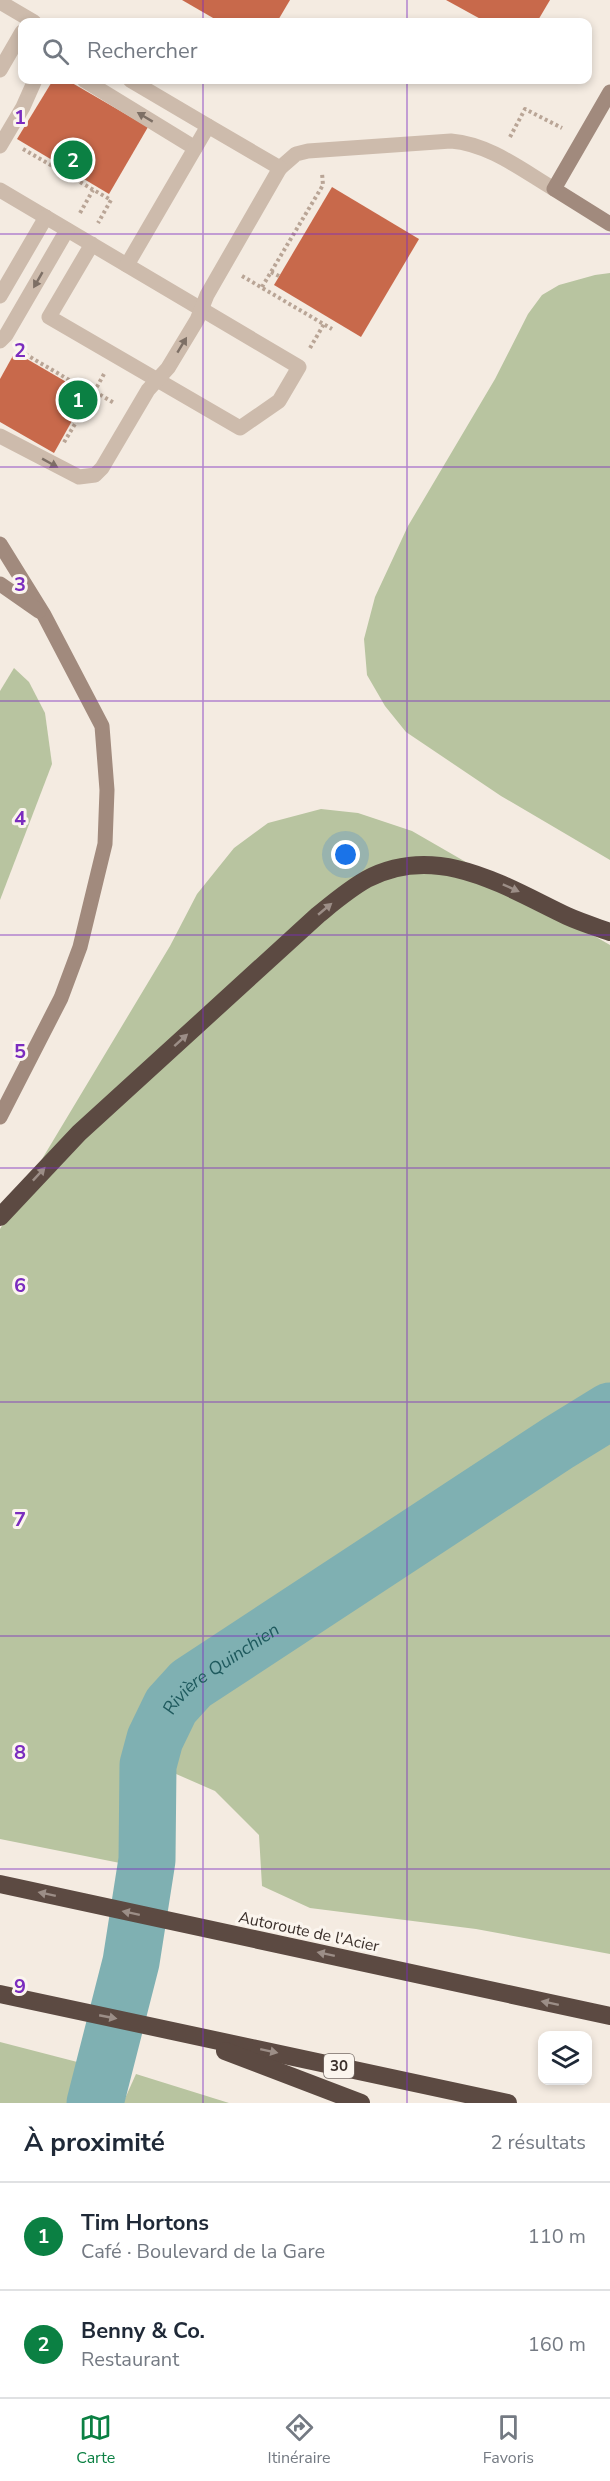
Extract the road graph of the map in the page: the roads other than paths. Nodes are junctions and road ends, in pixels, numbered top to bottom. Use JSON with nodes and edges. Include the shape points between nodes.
{"nodes":[{"id":1,"x":0,"y":2,"type":"edge"},
{"id":2,"x":21,"y":18,"type":"edge"},
{"id":3,"x":18,"y":41,"type":"edge"},
{"id":4,"x":0,"y":70,"type":"edge"},
{"id":5,"x":33,"y":84,"type":"edge"},
{"id":6,"x":91,"y":84,"type":"edge"},
{"id":7,"x":137,"y":84,"type":"edge"},
{"id":8,"x":610,"y":92,"type":"edge"},
{"id":9,"x":208,"y":126,"type":"junction"},
{"id":10,"x":8,"y":145,"type":"edge"},
{"id":11,"x":195,"y":148,"type":"junction"},
{"id":12,"x":280,"y":168,"type":"junction"},
{"id":13,"x":554,"y":189,"type":"junction"},
{"id":14,"x":0,"y":191,"type":"edge"},
{"id":15,"x":46,"y":217,"type":"junction"},
{"id":16,"x":610,"y":224,"type":"edge"},
{"id":17,"x":67,"y":230,"type":"junction"},
{"id":18,"x":92,"y":244,"type":"junction"},
{"id":19,"x":127,"y":265,"type":"junction"},
{"id":20,"x":0,"y":296,"type":"edge"},
{"id":21,"x":202,"y":309,"type":"junction"},
{"id":22,"x":0,"y":341,"type":"edge"},
{"id":23,"x":158,"y":380,"type":"junction"},
{"id":24,"x":0,"y":435,"type":"edge"},
{"id":25,"x":0,"y":544,"type":"edge"},
{"id":26,"x":0,"y":584,"type":"edge"},
{"id":27,"x":44,"y":615,"type":"junction"},
{"id":28,"x":610,"y":932,"type":"edge"},
{"id":29,"x":0,"y":1117,"type":"edge"},
{"id":30,"x":0,"y":1218,"type":"edge"},
{"id":31,"x":0,"y":1884,"type":"edge"},
{"id":32,"x":0,"y":1994,"type":"edge"},
{"id":33,"x":609,"y":2015,"type":"edge"},
{"id":34,"x":171,"y":2030,"type":"junction"},
{"id":35,"x":361,"y":2103,"type":"edge"},
{"id":36,"x":508,"y":2103,"type":"edge"}],
"edges":[{"from":1,"to":2,"type":"lane"},
{"from":3,"to":4,"type":"lane"},
{"from":5,"to":10,"type":"lane"},
{"from":11,"to":6,"type":"lane","one_way":true},
{"from":7,"to":9,"type":"lane"},
{"from":8,"to":13,"type":"main road"},
{"from":9,"to":11,"type":"lane"},
{"from":9,"to":12,"type":"lane"},
{"from":11,"to":19,"type":"lane"},
{"from":12,"to":13,"type":"lane","via":[[296,154],[308,150],[468,142]]},
{"from":12,"to":21,"type":"lane"},
{"from":13,"to":16,"type":"main road"},
{"from":14,"to":15,"type":"lane"},
{"from":15,"to":17,"type":"lane"},
{"from":15,"to":20,"type":"lane"},
{"from":17,"to":18,"type":"lane"},
{"from":17,"to":22,"type":"lane","one_way":true},
{"from":18,"to":19,"type":"lane"},
{"from":18,"to":23,"type":"lane","via":[[49,317]]},
{"from":19,"to":21,"type":"lane"},
{"from":23,"to":21,"type":"lane","one_way":true},
{"from":21,"to":23,"type":"lane","via":[[299,367],[279,401],[240,428]]},
{"from":24,"to":23,"type":"lane","one_way":true,"via":[[79,477],[95,475]]},
{"from":25,"to":27,"type":"main road"},
{"from":26,"to":27,"type":"main road"},
{"from":27,"to":29,"type":"main road","via":[[102,726],[105,844],[80,947],[61,998]]},
{"from":30,"to":28,"type":"highway","one_way":true,"via":[[79,1133],[318,915],[368,878],[414,866],[457,867]]},
{"from":33,"to":31,"type":"highway","name":"Autoroute de l'Acier","one_way":true},
{"from":32,"to":34,"type":"highway","number":"30","one_way":true},
{"from":34,"to":35,"type":"highway"},
{"from":34,"to":36,"type":"highway","number":"30","one_way":true}]}
